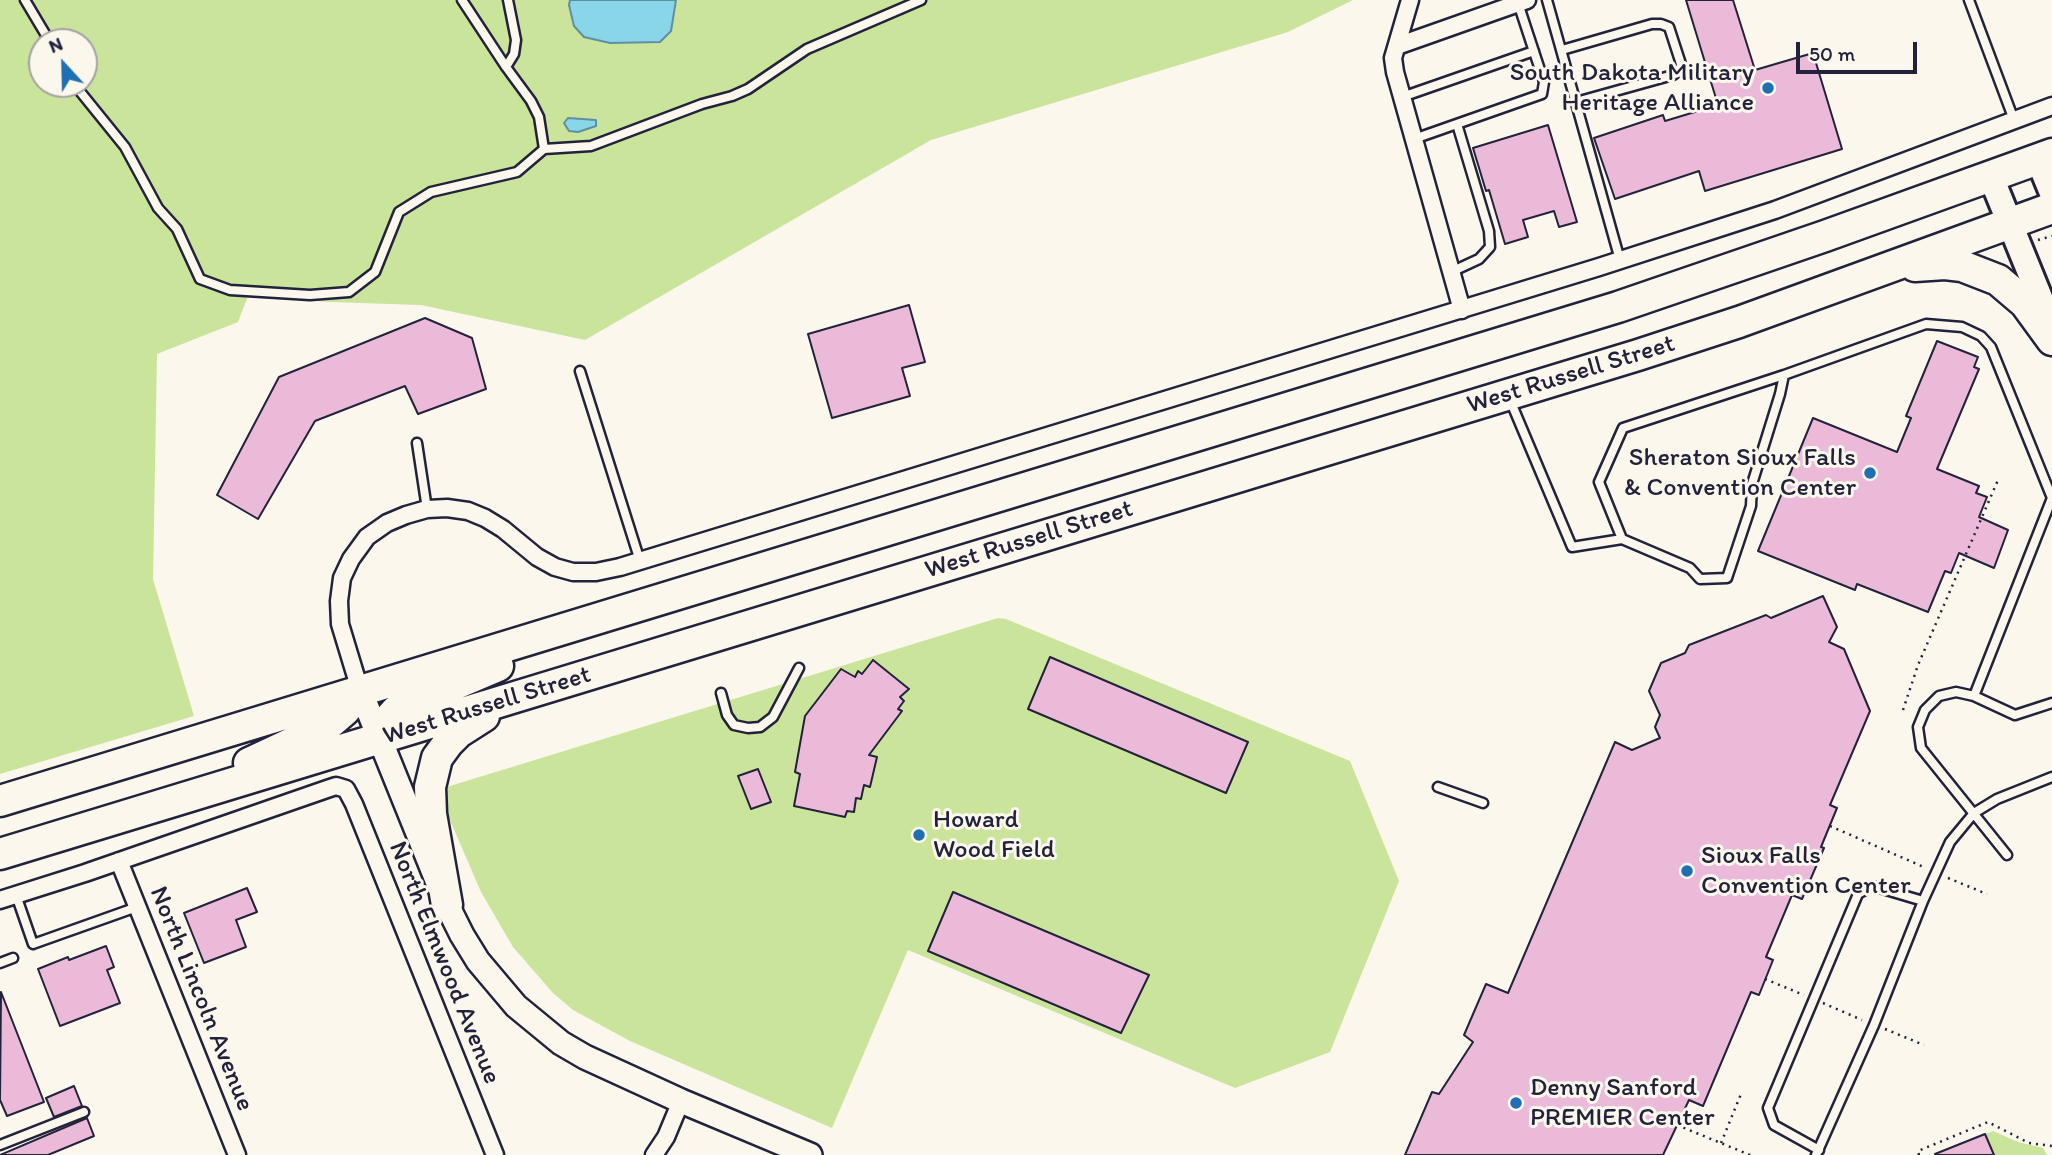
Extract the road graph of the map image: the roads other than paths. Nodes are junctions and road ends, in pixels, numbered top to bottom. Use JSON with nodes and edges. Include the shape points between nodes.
{"nodes":[{"id":1,"x":25,"y":0,"type":"edge"},
{"id":2,"x":462,"y":0,"type":"edge"},
{"id":3,"x":508,"y":0,"type":"edge"},
{"id":4,"x":921,"y":0,"type":"edge"},
{"id":5,"x":1410,"y":0,"type":"edge"},
{"id":6,"x":1547,"y":0,"type":"edge"},
{"id":7,"x":1969,"y":0,"type":"edge"},
{"id":8,"x":1522,"y":2,"type":"edge"},
{"id":9,"x":42,"y":28,"type":"edge"},
{"id":10,"x":1397,"y":47,"type":"junction"},
{"id":11,"x":1562,"y":50,"type":"junction"},
{"id":12,"x":1534,"y":51,"type":"junction"},
{"id":13,"x":506,"y":67,"type":"junction"},
{"id":14,"x":1402,"y":97,"type":"junction"},
{"id":15,"x":85,"y":98,"type":"edge"},
{"id":16,"x":1576,"y":102,"type":"junction"},
{"id":17,"x":2052,"y":106,"type":"edge"},
{"id":18,"x":2014,"y":120,"type":"junction"},
{"id":19,"x":1457,"y":124,"type":"junction"},
{"id":20,"x":1414,"y":139,"type":"junction"},
{"id":21,"x":544,"y":149,"type":"junction"},
{"id":22,"x":2045,"y":157,"type":"edge"},
{"id":23,"x":1991,"y":177,"type":"junction"},
{"id":24,"x":2052,"y":194,"type":"edge"},
{"id":25,"x":2052,"y":208,"type":"edge"},
{"id":26,"x":2010,"y":224,"type":"junction"},
{"id":27,"x":1620,"y":260,"type":"junction"},
{"id":28,"x":1451,"y":272,"type":"junction"},
{"id":29,"x":1877,"y":272,"type":"junction"},
{"id":30,"x":1462,"y":310,"type":"junction"},
{"id":31,"x":2052,"y":327,"type":"edge"},
{"id":32,"x":2052,"y":340,"type":"edge"},
{"id":33,"x":580,"y":371,"type":"dead end"},
{"id":34,"x":1784,"y":375,"type":"junction"},
{"id":35,"x":1508,"y":394,"type":"junction"},
{"id":36,"x":416,"y":443,"type":"dead end"},
{"id":37,"x":2052,"y":498,"type":"edge"},
{"id":38,"x":426,"y":509,"type":"junction"},
{"id":39,"x":1622,"y":539,"type":"junction"},
{"id":40,"x":640,"y":561,"type":"junction"},
{"id":41,"x":623,"y":610,"type":"junction"},
{"id":42,"x":799,"y":668,"type":"dead end"},
{"id":43,"x":572,"y":680,"type":"junction"},
{"id":44,"x":360,"y":690,"type":"junction"},
{"id":45,"x":721,"y":693,"type":"dead end"},
{"id":46,"x":1974,"y":695,"type":"junction"},
{"id":47,"x":2052,"y":703,"type":"edge"},
{"id":48,"x":380,"y":738,"type":"junction"},
{"id":49,"x":2052,"y":777,"type":"edge"},
{"id":50,"x":1438,"y":787,"type":"dead end"},
{"id":51,"x":0,"y":801,"type":"edge"},
{"id":52,"x":1483,"y":803,"type":"dead end"},
{"id":53,"x":153,"y":807,"type":"junction"},
{"id":54,"x":1974,"y":813,"type":"junction"},
{"id":55,"x":0,"y":854,"type":"edge"},
{"id":56,"x":2007,"y":855,"type":"dead end"},
{"id":57,"x":119,"y":862,"type":"junction"},
{"id":58,"x":16,"y":895,"type":"junction"},
{"id":59,"x":0,"y":900,"type":"edge"},
{"id":60,"x":1923,"y":901,"type":"junction"},
{"id":61,"x":447,"y":905,"type":"junction"},
{"id":62,"x":137,"y":907,"type":"junction"},
{"id":63,"x":13,"y":958,"type":"dead end"},
{"id":64,"x":0,"y":963,"type":"edge"},
{"id":65,"x":681,"y":1101,"type":"junction"},
{"id":66,"x":84,"y":1112,"type":"dead end"},
{"id":67,"x":0,"y":1145,"type":"edge"},
{"id":68,"x":1817,"y":1152,"type":"edge"},
{"id":69,"x":237,"y":1155,"type":"edge"},
{"id":70,"x":495,"y":1155,"type":"edge"},
{"id":71,"x":654,"y":1155,"type":"edge"},
{"id":72,"x":810,"y":1155,"type":"edge"}],
"edges":[{"from":1,"to":9,"type":"lane"},
{"from":2,"to":13,"type":"lane"},
{"from":3,"to":13,"type":"lane","via":[[516,40]]},
{"from":4,"to":21,"type":"lane","via":[[807,49],[732,96],[591,146]]},
{"from":5,"to":10,"type":"street"},
{"from":6,"to":11,"type":"lane"},
{"from":7,"to":18,"type":"lane"},
{"from":8,"to":10,"type":"street"},
{"from":8,"to":12,"type":"lane"},
{"from":10,"to":14,"type":"street","via":[[1393,58]]},
{"from":11,"to":16,"type":"lane"},
{"from":11,"to":16,"type":"lane","via":[[1661,24],[1668,27],[1681,64],[1673,75]]},
{"from":12,"to":14,"type":"lane"},
{"from":12,"to":19,"type":"lane","via":[[1544,82],[1542,94]]},
{"from":13,"to":21,"type":"lane","via":[[539,117]]},
{"from":14,"to":20,"type":"street"},
{"from":15,"to":21,"type":"lane","via":[[125,147],[158,208],[177,229],[200,279],[230,290],[310,295],[349,292],[375,272],[399,212],[431,192],[517,172]]},
{"from":16,"to":27,"type":"lane"},
{"from":17,"to":18,"type":"street","name":"West Russell Street"},
{"from":18,"to":27,"type":"street","name":"West Russell Street","via":[[1775,210]]},
{"from":19,"to":20,"type":"lane"},
{"from":19,"to":28,"type":"lane","via":[[1490,247],[1479,259]]},
{"from":20,"to":28,"type":"street"},
{"from":22,"to":23,"type":"highway","name":"West Russell Street"},
{"from":22,"to":24,"type":"main road"},
{"from":23,"to":26,"type":"main road"},
{"from":23,"to":41,"type":"highway","name":"West Russell Street","via":[[1618,307]]},
{"from":25,"to":26,"type":"highway","name":"West Russell Street"},
{"from":26,"to":29,"type":"highway","name":"West Russell Street"},
{"from":26,"to":31,"type":"main road"},
{"from":27,"to":30,"type":"street","name":"West Russell Street"},
{"from":28,"to":30,"type":"street"},
{"from":29,"to":32,"type":"highway","via":[[1928,264],[1980,271],[2012,290]]},
{"from":29,"to":35,"type":"highway","name":"West Russell Street","via":[[1739,322]]},
{"from":30,"to":40,"type":"street","name":"West Russell Street"},
{"from":33,"to":40,"type":"lane"},
{"from":34,"to":37,"type":"lane","via":[[1926,324],[1962,327],[1991,347]]},
{"from":34,"to":39,"type":"lane","via":[[1623,428],[1599,482]]},
{"from":34,"to":39,"type":"lane","via":[[1752,484],[1751,506],[1727,578],[1700,579],[1690,568]]},
{"from":35,"to":39,"type":"lane","via":[[1572,547]]},
{"from":35,"to":43,"type":"highway","name":"West Russell Street"},
{"from":36,"to":38,"type":"lane"},
{"from":37,"to":46,"type":"lane"},
{"from":38,"to":40,"type":"street","name":"West Russell Street","via":[[447,508],[485,517],[537,557],[573,572],[596,572]]},
{"from":38,"to":44,"type":"street","name":"West Russell Street","via":[[387,523],[367,537],[342,578],[340,624]]},
{"from":41,"to":44,"type":"highway","name":"West Russell Street"},
{"from":41,"to":48,"type":"highway","via":[[411,703],[388,720]]},
{"from":42,"to":45,"type":"lane","via":[[773,717],[760,727],[734,725]]},
{"from":43,"to":48,"type":"highway","name":"West Russell Street"},
{"from":43,"to":61,"type":"highway","via":[[472,722],[437,758],[430,799]]},
{"from":44,"to":48,"type":"street"},
{"from":44,"to":51,"type":"highway","name":"West Russell Street"},
{"from":44,"to":53,"type":"highway","via":[[324,728]]},
{"from":46,"to":47,"type":"lane","via":[[2015,715]]},
{"from":46,"to":54,"type":"lane","via":[[1956,692],[1939,696],[1924,710],[1918,727],[1921,748]]},
{"from":48,"to":53,"type":"highway","name":"West Russell Street"},
{"from":48,"to":61,"type":"street"},
{"from":49,"to":54,"type":"lane"},
{"from":50,"to":52,"type":"lane"},
{"from":53,"to":55,"type":"highway","name":"West Russell Street"},
{"from":54,"to":56,"type":"lane"},
{"from":54,"to":60,"type":"lane","via":[[1950,842]]},
{"from":57,"to":58,"type":"street"},
{"from":57,"to":62,"type":"street","name":"North Lincoln Avenue"},
{"from":57,"to":70,"type":"street","name":"North Elmwood Avenue","via":[[336,786],[346,789]]},
{"from":58,"to":59,"type":"street"},
{"from":58,"to":62,"type":"lane","via":[[33,944]]},
{"from":60,"to":68,"type":"lane"},
{"from":60,"to":68,"type":"lane","via":[[1877,887],[1858,894],[1768,1108],[1774,1125]]},
{"from":61,"to":65,"type":"street","via":[[478,961],[537,1024],[584,1057]]},
{"from":62,"to":69,"type":"street","name":"North Lincoln Avenue"},
{"from":63,"to":64,"type":"lane"},
{"from":65,"to":71,"type":"street"},
{"from":65,"to":72,"type":"street"},
{"from":66,"to":67,"type":"lane"}]}
